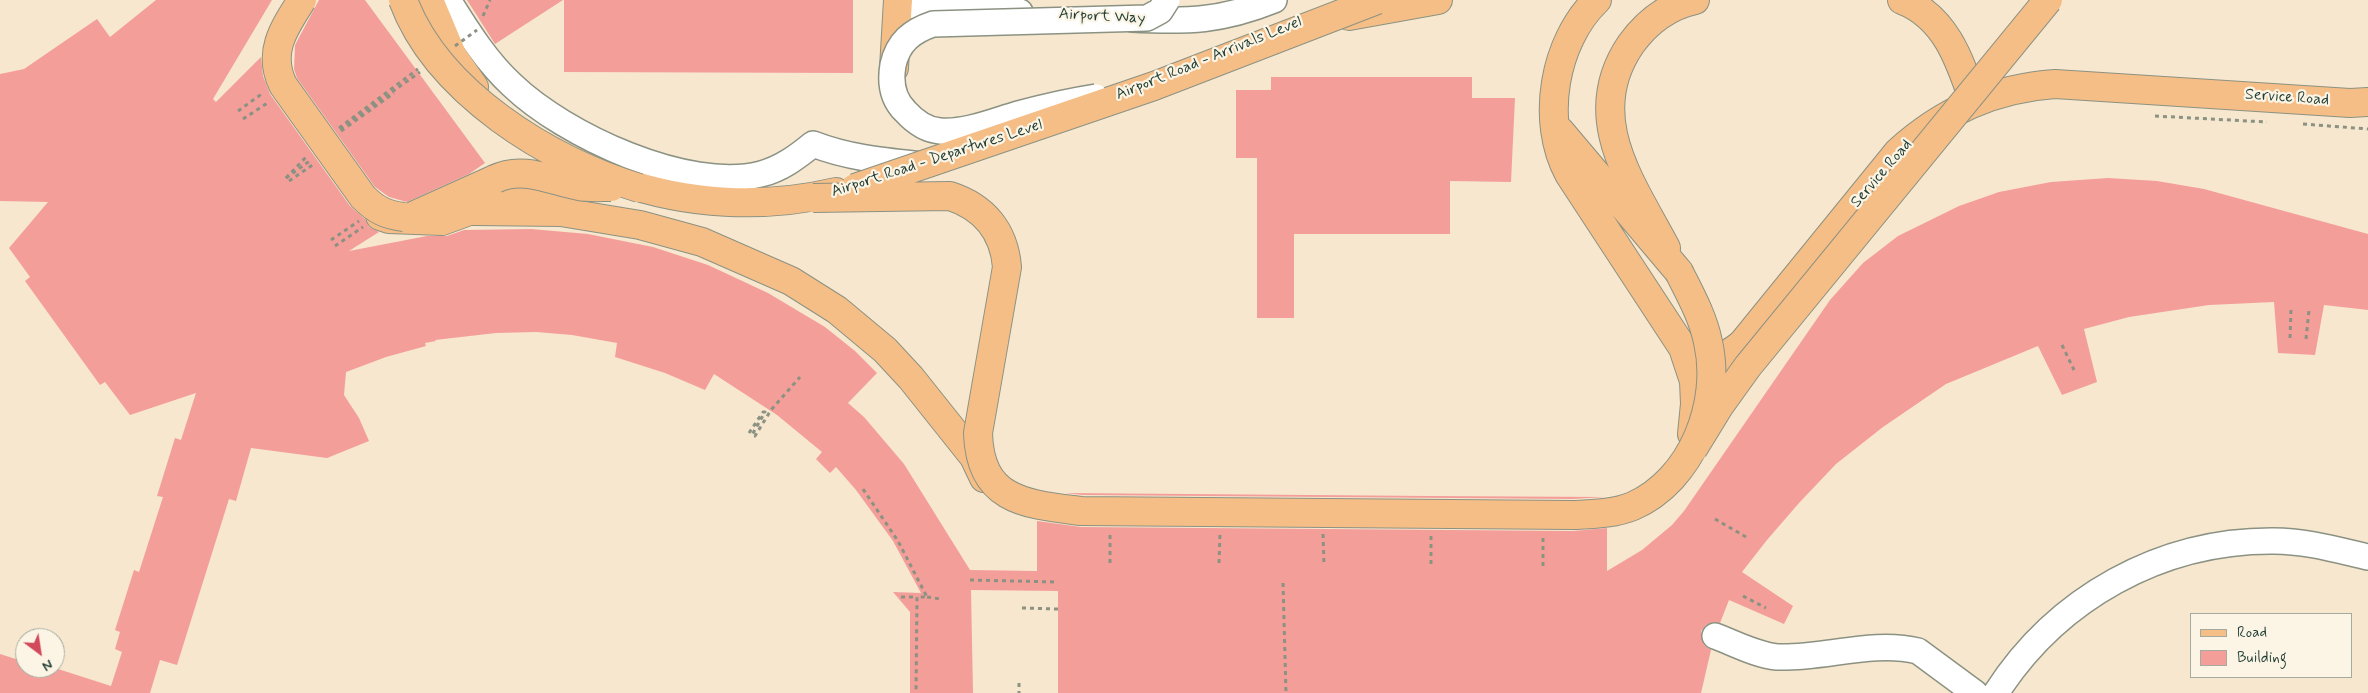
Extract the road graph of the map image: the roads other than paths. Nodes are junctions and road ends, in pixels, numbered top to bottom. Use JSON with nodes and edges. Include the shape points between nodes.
{"nodes":[{"id":1,"x":403,"y":0,"type":"edge"},
{"id":2,"x":419,"y":0,"type":"edge"},
{"id":3,"x":429,"y":0,"type":"edge"},
{"id":4,"x":448,"y":0,"type":"edge"},
{"id":5,"x":1167,"y":0,"type":"edge"},
{"id":6,"x":1355,"y":0,"type":"edge"},
{"id":7,"x":1378,"y":0,"type":"edge"},
{"id":8,"x":1403,"y":0,"type":"edge"},
{"id":9,"x":1438,"y":0,"type":"edge"},
{"id":10,"x":1597,"y":0,"type":"edge"},
{"id":11,"x":1695,"y":0,"type":"edge"},
{"id":12,"x":1902,"y":0,"type":"edge"},
{"id":13,"x":2048,"y":0,"type":"edge"},
{"id":14,"x":898,"y":2,"type":"edge"},
{"id":15,"x":1271,"y":2,"type":"edge"},
{"id":16,"x":298,"y":4,"type":"edge"},
{"id":17,"x":1311,"y":22,"type":"junction"},
{"id":18,"x":458,"y":80,"type":"junction"},
{"id":19,"x":1154,"y":86,"type":"junction"},
{"id":20,"x":1113,"y":98,"type":"junction"},
{"id":21,"x":1974,"y":102,"type":"junction"},
{"id":22,"x":2368,"y":102,"type":"edge"},
{"id":23,"x":1555,"y":124,"type":"junction"},
{"id":24,"x":925,"y":165,"type":"junction"},
{"id":25,"x":640,"y":188,"type":"junction"},
{"id":26,"x":853,"y":188,"type":"junction"},
{"id":27,"x":813,"y":198,"type":"junction"},
{"id":28,"x":474,"y":211,"type":"junction"},
{"id":29,"x":378,"y":212,"type":"junction"},
{"id":30,"x":1679,"y":272,"type":"junction"},
{"id":31,"x":1742,"y":344,"type":"junction"},
{"id":32,"x":1683,"y":348,"type":"junction"},
{"id":33,"x":1691,"y":449,"type":"junction"},
{"id":34,"x":974,"y":457,"type":"junction"},
{"id":35,"x":2368,"y":557,"type":"edge"},
{"id":36,"x":1715,"y":636,"type":"dead end"},
{"id":37,"x":1975,"y":693,"type":"edge"},
{"id":38,"x":1996,"y":693,"type":"edge"}],
"edges":[{"from":1,"to":18,"type":"main road","name":"Airport Road - Departures Level","bridge":true,"via":[[421,38]]},
{"from":2,"to":18,"type":"main road","bridge":true,"via":[[429,29]]},
{"from":3,"to":25,"type":"main road","via":[[441,34],[459,66],[507,122],[562,157]]},
{"from":4,"to":24,"type":"street","via":[[484,54],[530,100],[582,134],[646,161],[707,176],[742,178],[782,166],[813,144],[857,157]]},
{"from":5,"to":19,"type":"street","bridge":true,"via":[[1160,11],[1147,18],[933,24],[918,30],[903,42],[895,57],[891,79],[894,96],[907,113],[924,126],[947,131],[1055,104]]},
{"from":6,"to":17,"type":"main road","name":"Airport Road - Arrivals Level"},
{"from":7,"to":17,"type":"main road","name":"Airport Road - Departures Level","bridge":true},
{"from":8,"to":17,"type":"main road"},
{"from":9,"to":17,"type":"main road","bridge":true},
{"from":10,"to":23,"type":"main road","via":[[1577,24],[1565,51],[1555,94]]},
{"from":11,"to":30,"type":"main road","via":[[1665,11],[1642,29],[1625,53],[1614,79],[1610,110],[1615,148]]},
{"from":12,"to":21,"type":"main road","via":[[1926,13],[1938,25],[1962,70]]},
{"from":13,"to":33,"type":"main road","bridge":true,"via":[[1748,366]]},
{"from":14,"to":15,"type":"street","name":"Airport Way","via":[[1182,22],[1231,15]]},
{"from":14,"to":20,"type":"main road","via":[[895,86],[907,111],[916,121],[931,129],[950,132]]},
{"from":16,"to":29,"type":"main road","bridge":true,"via":[[277,44],[277,67],[282,86],[363,197]]},
{"from":17,"to":19,"type":"main road","name":"Airport Road - Departures Level","bridge":true},
{"from":17,"to":20,"type":"main road","name":"Airport Road - Arrivals Level"},
{"from":18,"to":25,"type":"main road","name":"Airport Road - Departures Level","bridge":true,"via":[[507,123],[550,152],[593,172]]},
{"from":19,"to":27,"type":"main road","name":"Airport Road - Departures Level","bridge":true,"via":[[893,177]]},
{"from":20,"to":24,"type":"main road","name":"Airport Road - Arrivals Level"},
{"from":21,"to":22,"type":"main road","name":"Service Road","via":[[2010,91],[2055,84]]},
{"from":21,"to":31,"type":"main road","name":"Service Road","via":[[1920,131],[1898,152]]},
{"from":23,"to":30,"type":"main road"},
{"from":23,"to":32,"type":"main road","via":[[1561,156],[1569,174]]},
{"from":24,"to":26,"type":"main road","name":"Airport Road - Arrivals Level"},
{"from":25,"to":26,"type":"main road","via":[[694,199],[757,203],[812,197]]},
{"from":25,"to":27,"type":"main road","name":"Airport Road - Departures Level","via":[[670,196],[718,202],[768,203]]},
{"from":25,"to":28,"type":"main road","via":[[535,189]]},
{"from":25,"to":29,"type":"main road","bridge":true,"via":[[580,186],[540,176],[512,174],[498,177],[417,214],[404,217]]},
{"from":26,"to":34,"type":"main road","via":[[949,198],[966,204],[984,216],[1003,246],[1007,262],[1006,284]]},
{"from":27,"to":33,"type":"main road","bridge":true,"via":[[950,196],[967,202],[991,222],[1006,252],[1007,267],[978,433],[979,450],[990,479],[1010,497],[1023,502],[1107,512],[1585,514],[1615,511],[1647,498],[1679,469]]},
{"from":28,"to":29,"type":"main road","via":[[442,221],[398,220]]},
{"from":28,"to":34,"type":"main road","via":[[561,212],[640,225],[702,242],[792,281],[837,310],[885,350]]},
{"from":30,"to":33,"type":"main road","bridge":true,"via":[[1702,321],[1711,362],[1710,398],[1702,429]]},
{"from":31,"to":32,"type":"main road","via":[[1721,358],[1708,360],[1697,358]]},
{"from":31,"to":33,"type":"main road","name":"Service Road"},
{"from":32,"to":33,"type":"main road","via":[[1695,389]]},
{"from":33,"to":34,"type":"main road","via":[[1653,497],[1637,508],[1617,516],[1580,518],[1048,513],[1016,506],[1000,497],[980,471]]},
{"from":35,"to":38,"type":"street","via":[[2307,543],[2276,540],[2210,546],[2157,561],[2125,575],[2071,609],[2024,654]]},
{"from":36,"to":37,"type":"street","via":[[1775,657],[1882,648],[1918,651]]}]}
